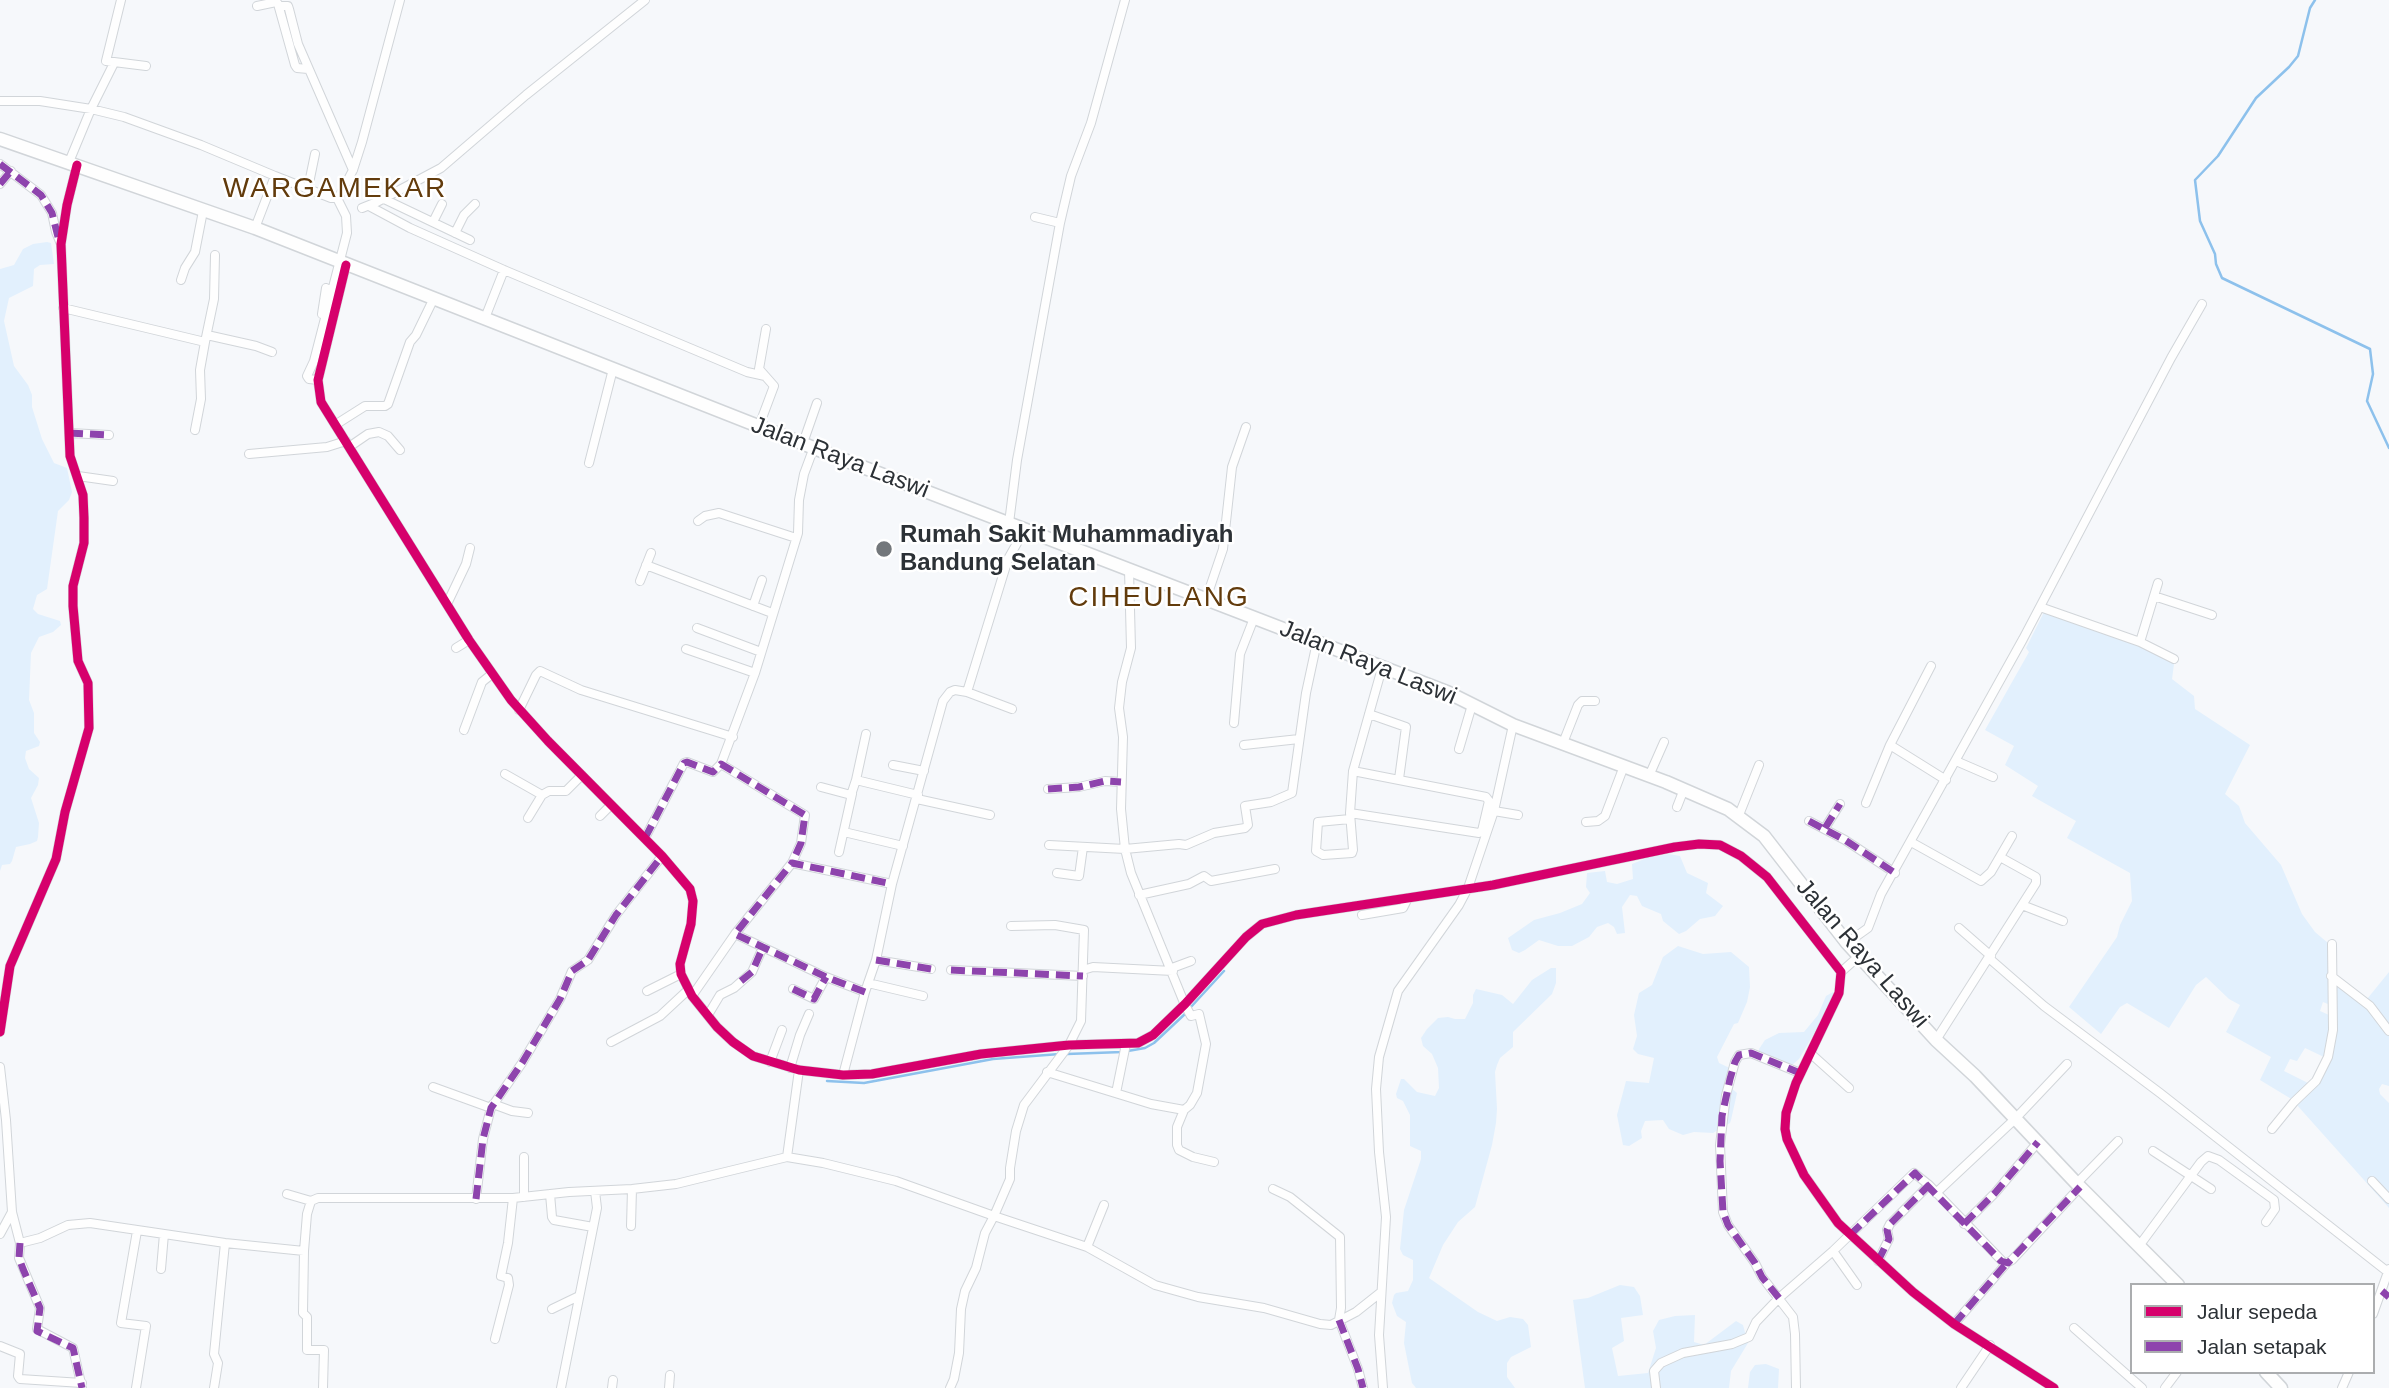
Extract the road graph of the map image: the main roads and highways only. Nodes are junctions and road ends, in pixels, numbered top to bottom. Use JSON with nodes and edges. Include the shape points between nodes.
{"nodes":[{"id":1,"x":0,"y":139,"type":"edge"},
{"id":2,"x":2176,"y":1283,"type":"edge"},
{"id":3,"x":2268,"y":1374,"type":"edge"},
{"id":4,"x":2281,"y":1388,"type":"edge"}],
"edges":[{"from":1,"to":2,"type":"main road","name":"Jalan Raya Laswi","via":[[255,228],[1447,692],[1513,725],[1684,789],[1739,815],[1770,843],[1814,904],[1936,1040]]},
{"from":3,"to":4,"type":"main road"}]}
